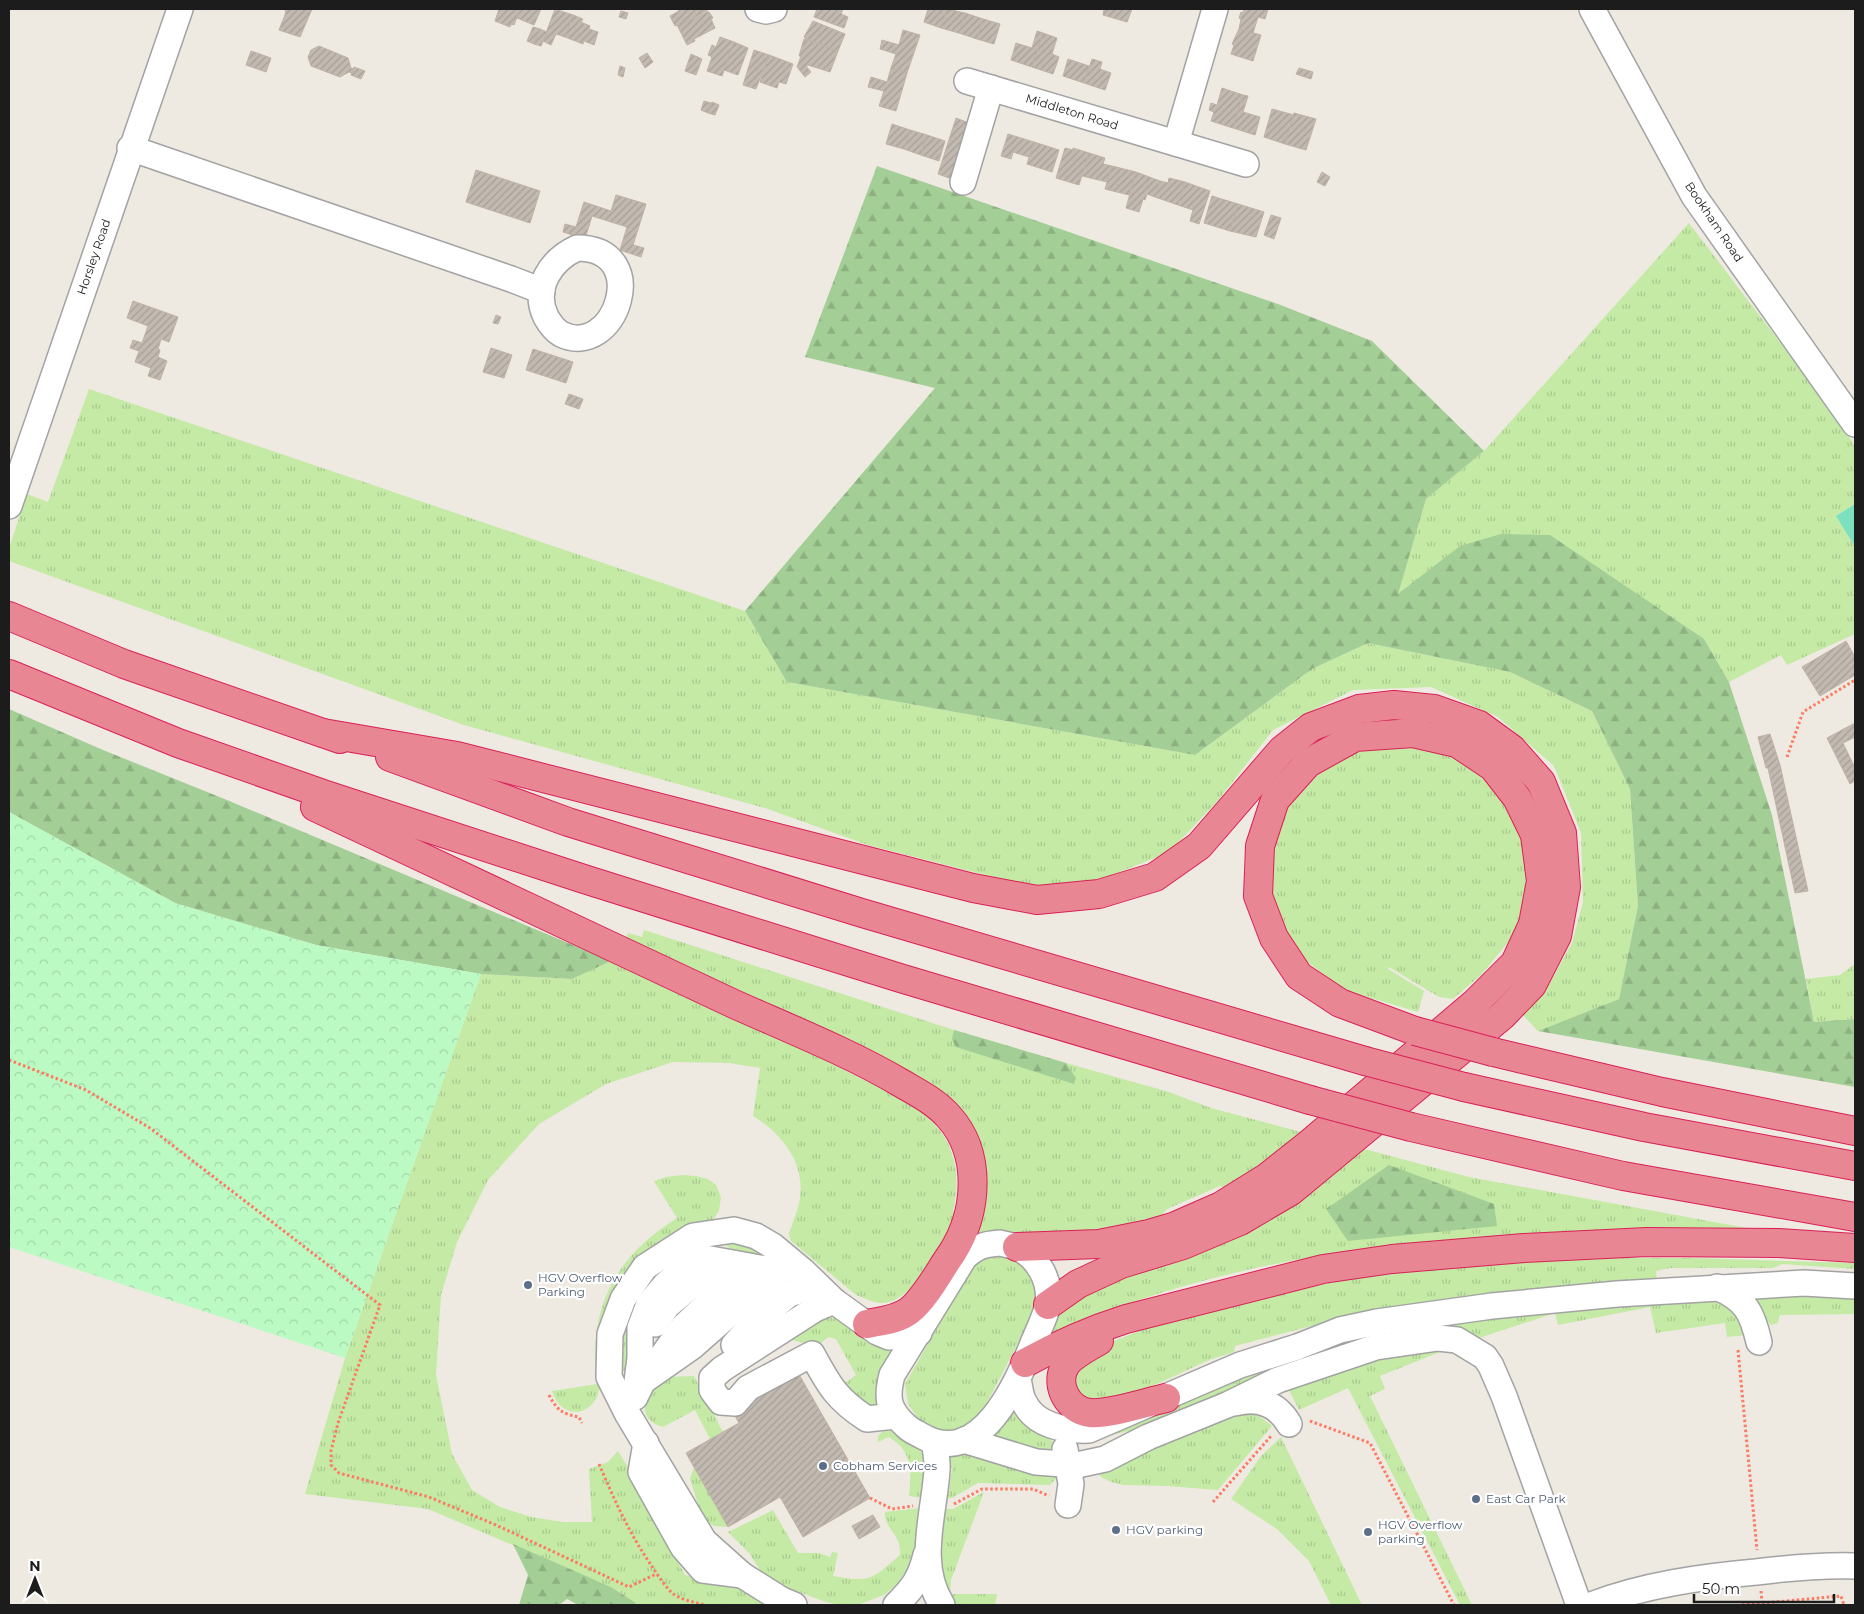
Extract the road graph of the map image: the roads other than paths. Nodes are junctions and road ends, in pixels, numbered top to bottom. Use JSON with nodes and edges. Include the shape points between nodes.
{"nodes":[{"id":1,"x":180,"y":9,"type":"edge"},
{"id":2,"x":758,"y":9,"type":"edge"},
{"id":3,"x":774,"y":9,"type":"edge"},
{"id":4,"x":1216,"y":9,"type":"edge"},
{"id":5,"x":1592,"y":9,"type":"edge"},
{"id":6,"x":968,"y":81,"type":"dead end"},
{"id":7,"x":991,"y":88,"type":"junction"},
{"id":8,"x":1176,"y":143,"type":"junction"},
{"id":9,"x":130,"y":148,"type":"junction"},
{"id":10,"x":1246,"y":164,"type":"dead end"},
{"id":11,"x":963,"y":182,"type":"dead end"},
{"id":12,"x":542,"y":291,"type":"dead end"},
{"id":13,"x":1855,"y":424,"type":"edge"},
{"id":14,"x":12,"y":496,"type":"edge"},
{"id":15,"x":9,"y":616,"type":"edge"},
{"id":16,"x":9,"y":674,"type":"edge"},
{"id":17,"x":323,"y":733,"type":"junction"},
{"id":18,"x":178,"y":742,"type":"junction"},
{"id":19,"x":1855,"y":1131,"type":"edge"},
{"id":20,"x":1855,"y":1166,"type":"edge"},
{"id":21,"x":1855,"y":1217,"type":"edge"},
{"id":22,"x":1017,"y":1247,"type":"junction"},
{"id":23,"x":1855,"y":1248,"type":"edge"},
{"id":24,"x":770,"y":1273,"type":"junction"},
{"id":25,"x":1855,"y":1286,"type":"edge"},
{"id":26,"x":1717,"y":1287,"type":"junction"},
{"id":27,"x":828,"y":1295,"type":"junction"},
{"id":28,"x":1048,"y":1305,"type":"junction"},
{"id":29,"x":1156,"y":1312,"type":"junction"},
{"id":30,"x":867,"y":1324,"type":"junction"},
{"id":31,"x":919,"y":1333,"type":"junction"},
{"id":32,"x":1748,"y":1342,"type":"road end"},
{"id":33,"x":1022,"y":1371,"type":"junction"},
{"id":34,"x":638,"y":1385,"type":"junction"},
{"id":35,"x":1166,"y":1398,"type":"junction"},
{"id":36,"x":1227,"y":1405,"type":"junction"},
{"id":37,"x":895,"y":1416,"type":"junction"},
{"id":38,"x":1289,"y":1424,"type":"road end"},
{"id":39,"x":1064,"y":1429,"type":"junction"},
{"id":40,"x":1148,"y":1437,"type":"junction"},
{"id":41,"x":964,"y":1440,"type":"junction"},
{"id":42,"x":935,"y":1443,"type":"junction"},
{"id":43,"x":1068,"y":1466,"type":"junction"},
{"id":44,"x":1068,"y":1505,"type":"road end"},
{"id":45,"x":927,"y":1552,"type":"junction"},
{"id":46,"x":1855,"y":1566,"type":"edge"},
{"id":47,"x":794,"y":1605,"type":"edge"},
{"id":48,"x":896,"y":1605,"type":"edge"},
{"id":49,"x":942,"y":1605,"type":"edge"},
{"id":50,"x":1579,"y":1605,"type":"edge"},
{"id":51,"x":1591,"y":1605,"type":"edge"}],
"edges":[{"from":1,"to":9,"type":"street","name":"Horsley Road"},
{"from":2,"to":3,"type":"street"},
{"from":4,"to":8,"type":"street"},
{"from":5,"to":13,"type":"street","name":"Bookham Road","via":[[1694,196]]},
{"from":6,"to":7,"type":"street","name":"Middleton Road"},
{"from":7,"to":8,"type":"street","name":"Middleton Road"},
{"from":7,"to":11,"type":"street"},
{"from":8,"to":10,"type":"street","name":"Middleton Road"},
{"from":9,"to":12,"type":"street"},
{"from":9,"to":14,"type":"street","name":"Horsley Road"},
{"from":15,"to":17,"type":"highway","via":[[124,664]]},
{"from":16,"to":18,"type":"highway"},
{"from":17,"to":20,"type":"highway","bridge":true,"via":[[568,822],[862,913],[1365,1061],[1464,1087],[1644,1127]]},
{"from":17,"to":28,"type":"highway","via":[[457,756],[963,885],[1037,900],[1099,894],[1155,877],[1199,846],[1282,750],[1311,727],[1359,709],[1394,705],[1434,709],[1479,724],[1512,749],[1541,782],[1562,833],[1566,887],[1557,936],[1532,985],[1502,1016],[1291,1191],[1240,1221],[1183,1245],[1121,1264],[1078,1284]]},
{"from":18,"to":21,"type":"highway","bridge":true,"via":[[323,794],[616,889],[900,978],[1310,1100],[1622,1176]]},
{"from":18,"to":30,"type":"highway","via":[[880,1070],[940,1108],[961,1133],[971,1161],[973,1188],[966,1225],[918,1303],[893,1319]]},
{"from":19,"to":22,"type":"highway","bridge":true,"via":[[1662,1092],[1494,1052],[1415,1031],[1340,1003],[1299,976],[1274,938],[1258,896],[1260,846],[1275,800],[1308,763],[1354,737],[1413,733],[1457,744],[1493,767],[1517,798],[1535,835],[1541,881],[1533,924],[1515,963],[1475,1003],[1309,1144],[1266,1178],[1221,1206],[1149,1234],[1099,1244]]},
{"from":22,"to":28,"type":"street","via":[[1027,1253],[1041,1270],[1048,1290]]},
{"from":22,"to":31,"type":"street","via":[[984,1244],[973,1249],[964,1258]]},
{"from":23,"to":29,"type":"highway","via":[[1647,1242],[1392,1259],[1323,1269]]},
{"from":24,"to":27,"type":"street"},
{"from":24,"to":34,"type":"street","via":[[693,1346]]},
{"from":24,"to":34,"type":"street","via":[[712,1285],[676,1319]]},
{"from":24,"to":34,"type":"street","via":[[705,1258],[692,1262],[665,1284],[649,1304],[640,1328]]},
{"from":24,"to":34,"type":"street","via":[[773,1246],[756,1236],[734,1230],[692,1236],[645,1267],[623,1299],[610,1334],[610,1378]]},
{"from":25,"to":26,"type":"street","via":[[1804,1283]]},
{"from":26,"to":32,"type":"street","via":[[1746,1307],[1755,1326]]},
{"from":26,"to":35,"type":"street","via":[[1556,1299],[1377,1322],[1340,1330],[1240,1365]]},
{"from":27,"to":30,"type":"street"},
{"from":27,"to":34,"type":"street","via":[[819,1295],[800,1304],[734,1346]]},
{"from":27,"to":37,"type":"street","via":[[816,1309],[722,1369],[712,1378],[712,1390],[721,1402],[735,1403],[748,1388],[812,1354],[829,1386],[848,1407],[867,1420]]},
{"from":28,"to":33,"type":"street"},
{"from":29,"to":33,"type":"highway","via":[[1102,1326],[1043,1353]]},
{"from":29,"to":35,"type":"highway","via":[[1079,1354],[1065,1366],[1062,1379],[1068,1401],[1076,1410],[1090,1413]]},
{"from":30,"to":31,"type":"street","via":[[889,1337]]},
{"from":31,"to":37,"type":"street","via":[[892,1375],[888,1390]]},
{"from":33,"to":39,"type":"street","via":[[1025,1404],[1033,1414]]},
{"from":33,"to":41,"type":"street","via":[[988,1423]]},
{"from":34,"to":47,"type":"street","via":[[646,1443],[704,1541],[742,1575]]},
{"from":35,"to":39,"type":"street","via":[[1089,1430]]},
{"from":36,"to":38,"type":"street","via":[[1244,1401],[1264,1402],[1282,1411]]},
{"from":36,"to":40,"type":"street"},
{"from":36,"to":50,"type":"street","via":[[1278,1380],[1376,1347],[1438,1338],[1457,1340],[1485,1357],[1491,1366]]},
{"from":37,"to":42,"type":"street","via":[[909,1429]]},
{"from":39,"to":40,"type":"street","via":[[1098,1438]]},
{"from":39,"to":43,"type":"street"},
{"from":40,"to":43,"type":"street","via":[[1105,1459]]},
{"from":41,"to":42,"type":"street"},
{"from":41,"to":43,"type":"street","via":[[1036,1462]]},
{"from":42,"to":45,"type":"street","via":[[937,1468]]},
{"from":43,"to":44,"type":"street","via":[[1071,1484]]},
{"from":45,"to":48,"type":"street","via":[[914,1587]]},
{"from":45,"to":49,"type":"street","via":[[928,1574]]},
{"from":46,"to":51,"type":"street","via":[[1759,1571],[1680,1581]]}]}
